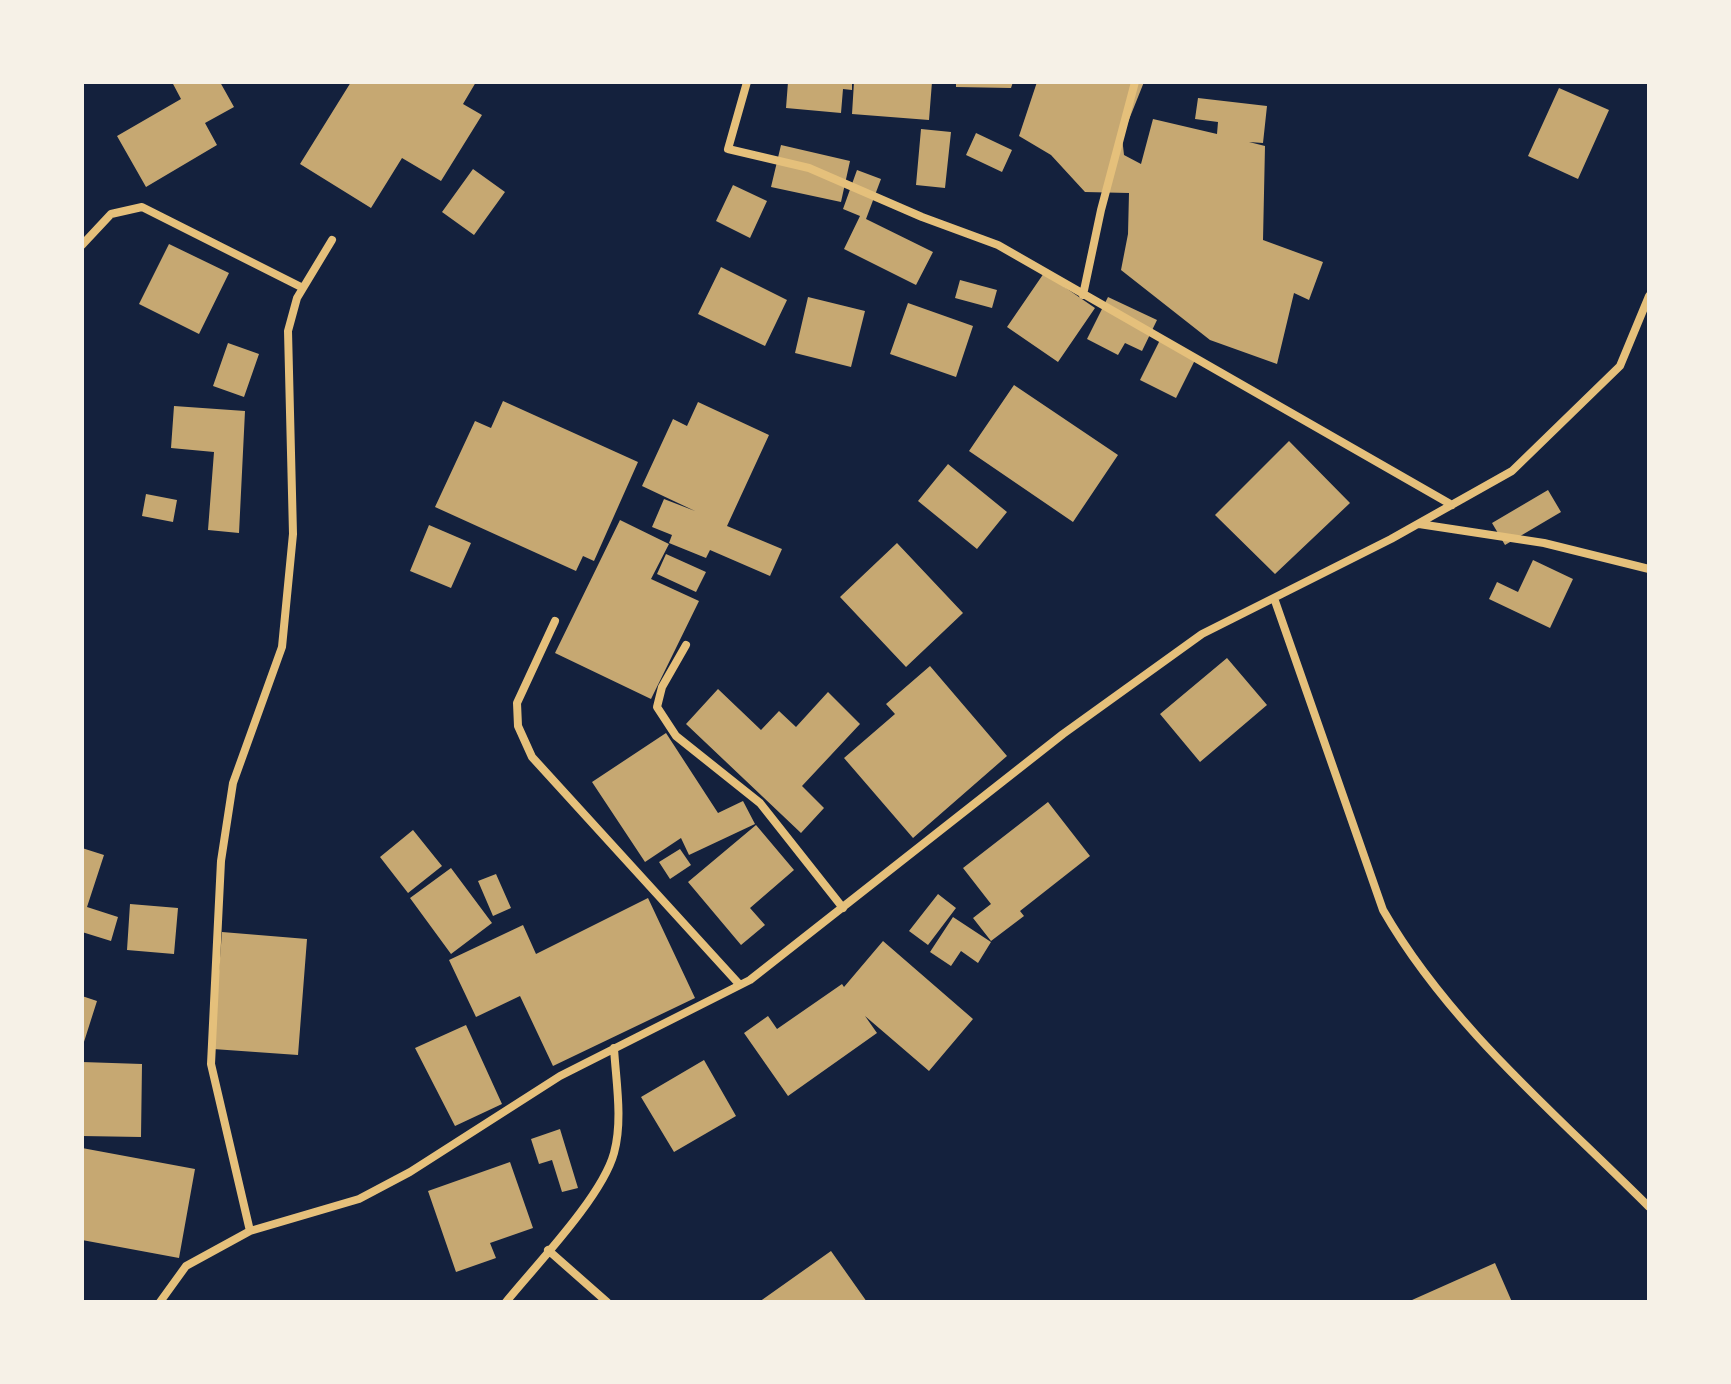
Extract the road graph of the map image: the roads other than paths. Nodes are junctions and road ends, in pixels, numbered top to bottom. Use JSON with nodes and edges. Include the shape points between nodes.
{"nodes":[{"id":1,"x":747,"y":82,"type":"edge"},
{"id":2,"x":1135,"y":82,"type":"edge"},
{"id":3,"x":332,"y":240,"type":"dead end"},
{"id":4,"x":82,"y":245,"type":"edge"},
{"id":5,"x":303,"y":288,"type":"junction"},
{"id":6,"x":1083,"y":295,"type":"junction"},
{"id":7,"x":1649,"y":296,"type":"edge"},
{"id":8,"x":1452,"y":505,"type":"junction"},
{"id":9,"x":1419,"y":524,"type":"junction"},
{"id":10,"x":1649,"y":569,"type":"edge"},
{"id":11,"x":1274,"y":598,"type":"junction"},
{"id":12,"x":555,"y":621,"type":"dead end"},
{"id":13,"x":686,"y":645,"type":"dead end"},
{"id":14,"x":843,"y":908,"type":"junction"},
{"id":15,"x":739,"y":984,"type":"junction"},
{"id":16,"x":614,"y":1048,"type":"junction"},
{"id":17,"x":1649,"y":1207,"type":"edge"},
{"id":18,"x":250,"y":1231,"type":"junction"},
{"id":19,"x":548,"y":1250,"type":"junction"},
{"id":20,"x":160,"y":1302,"type":"edge"},
{"id":21,"x":506,"y":1302,"type":"edge"},
{"id":22,"x":607,"y":1302,"type":"edge"}],
"edges":[{"from":1,"to":6,"type":"street","via":[[728,149],[809,168],[998,245]]},
{"from":2,"to":6,"type":"street"},
{"from":3,"to":5,"type":"street"},
{"from":4,"to":5,"type":"street","via":[[111,214],[142,207]]},
{"from":5,"to":18,"type":"street","via":[[288,331],[293,534],[282,647],[233,783],[214,967],[211,1064]]},
{"from":6,"to":8,"type":"street"},
{"from":7,"to":8,"type":"street","via":[[1620,366],[1512,471]]},
{"from":8,"to":9,"type":"street"},
{"from":9,"to":10,"type":"street","via":[[1544,543]]},
{"from":9,"to":11,"type":"street"},
{"from":11,"to":14,"type":"street","via":[[1202,634],[1101,706]]},
{"from":11,"to":17,"type":"street","via":[[1383,910],[1409,956],[1445,1002]]},
{"from":12,"to":15,"type":"street","via":[[517,703],[518,726],[532,757]]},
{"from":13,"to":14,"type":"street","via":[[657,707],[676,736],[760,803]]},
{"from":14,"to":15,"type":"street"},
{"from":15,"to":16,"type":"street"},
{"from":16,"to":18,"type":"street","via":[[359,1199]]},
{"from":16,"to":19,"type":"street","via":[[614,1154],[597,1188]]},
{"from":18,"to":20,"type":"street","via":[[186,1266]]},
{"from":19,"to":21,"type":"street"},
{"from":19,"to":22,"type":"street"}]}
